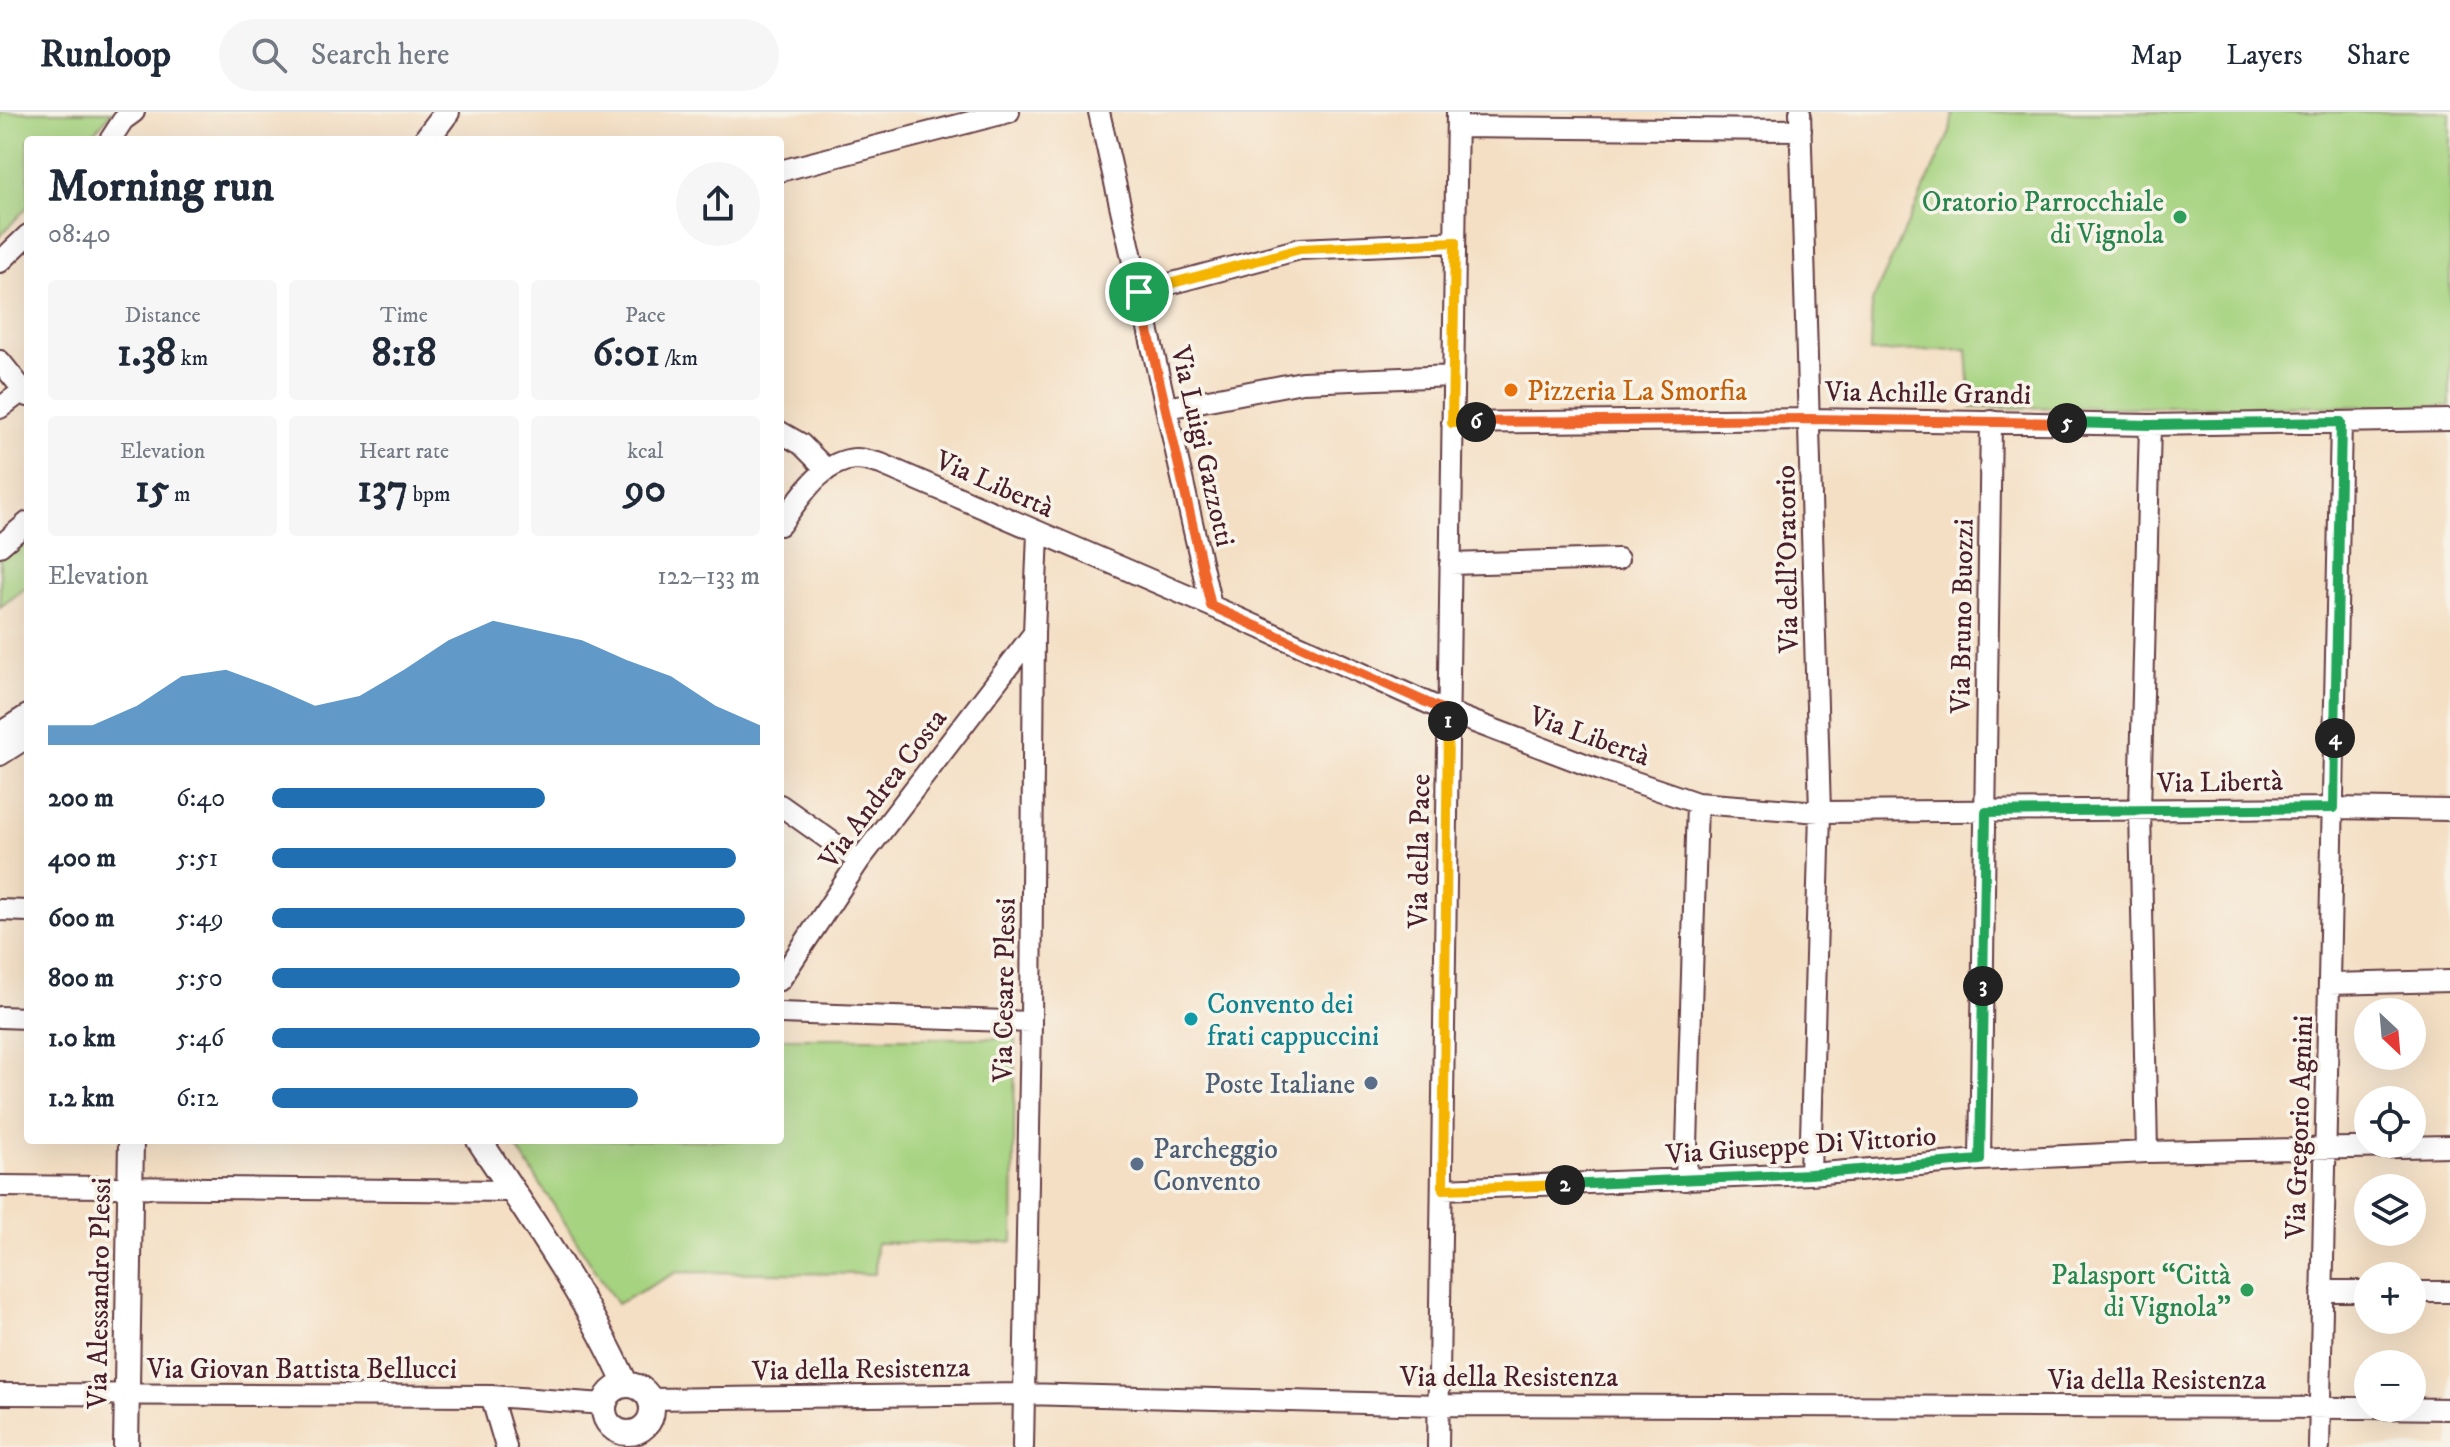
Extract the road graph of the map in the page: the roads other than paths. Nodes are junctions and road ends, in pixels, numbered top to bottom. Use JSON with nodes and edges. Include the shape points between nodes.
{"nodes":[{"id":1,"x":134,"y":112,"type":"edge"},
{"id":2,"x":447,"y":112,"type":"edge"},
{"id":3,"x":1009,"y":112,"type":"edge"},
{"id":4,"x":1099,"y":112,"type":"edge"},
{"id":5,"x":1457,"y":119,"type":"edge"},
{"id":6,"x":1801,"y":121,"type":"edge"},
{"id":7,"x":113,"y":136,"type":"edge"},
{"id":8,"x":429,"y":136,"type":"edge"},
{"id":9,"x":784,"y":170,"type":"edge"},
{"id":10,"x":24,"y":239,"type":"edge"},
{"id":11,"x":1455,"y":242,"type":"junction"},
{"id":12,"x":0,"y":262,"type":"edge"},
{"id":13,"x":1139,"y":292,"type":"junction"},
{"id":14,"x":0,"y":361,"type":"edge"},
{"id":15,"x":1453,"y":376,"type":"junction"},
{"id":16,"x":24,"y":391,"type":"edge"},
{"id":17,"x":24,"y":394,"type":"edge"},
{"id":18,"x":0,"y":408,"type":"edge"},
{"id":19,"x":1167,"y":408,"type":"junction"},
{"id":20,"x":1810,"y":419,"type":"junction"},
{"id":21,"x":2450,"y":420,"type":"edge"},
{"id":22,"x":1991,"y":421,"type":"junction"},
{"id":23,"x":2341,"y":422,"type":"junction"},
{"id":24,"x":1452,"y":423,"type":"junction"},
{"id":25,"x":2150,"y":425,"type":"junction"},
{"id":26,"x":784,"y":434,"type":"edge"},
{"id":27,"x":827,"y":470,"type":"junction"},
{"id":28,"x":784,"y":520,"type":"edge"},
{"id":29,"x":24,"y":525,"type":"edge"},
{"id":30,"x":1038,"y":533,"type":"junction"},
{"id":31,"x":0,"y":546,"type":"edge"},
{"id":32,"x":1618,"y":559,"type":"dead end"},
{"id":33,"x":1450,"y":564,"type":"junction"},
{"id":34,"x":1211,"y":606,"type":"junction"},
{"id":35,"x":1034,"y":633,"type":"junction"},
{"id":36,"x":1448,"y":712,"type":"junction"},
{"id":37,"x":24,"y":720,"type":"edge"},
{"id":38,"x":0,"y":735,"type":"edge"},
{"id":39,"x":24,"y":740,"type":"edge"},
{"id":40,"x":0,"y":755,"type":"edge"},
{"id":41,"x":1697,"y":803,"type":"junction"},
{"id":42,"x":784,"y":808,"type":"edge"},
{"id":43,"x":2334,"y":808,"type":"junction"},
{"id":44,"x":2140,"y":810,"type":"junction"},
{"id":45,"x":2450,"y":810,"type":"edge"},
{"id":46,"x":1820,"y":812,"type":"junction"},
{"id":47,"x":1986,"y":812,"type":"junction"},
{"id":48,"x":859,"y":861,"type":"junction"},
{"id":49,"x":0,"y":910,"type":"edge"},
{"id":50,"x":24,"y":911,"type":"edge"},
{"id":51,"x":784,"y":974,"type":"edge"},
{"id":52,"x":2450,"y":981,"type":"edge"},
{"id":53,"x":2330,"y":984,"type":"junction"},
{"id":54,"x":784,"y":1013,"type":"edge"},
{"id":55,"x":0,"y":1017,"type":"edge"},
{"id":56,"x":24,"y":1018,"type":"edge"},
{"id":57,"x":1031,"y":1022,"type":"junction"},
{"id":58,"x":131,"y":1144,"type":"edge"},
{"id":59,"x":482,"y":1144,"type":"edge"},
{"id":60,"x":2450,"y":1146,"type":"edge"},
{"id":61,"x":2326,"y":1147,"type":"junction"},
{"id":62,"x":2147,"y":1152,"type":"junction"},
{"id":63,"x":1980,"y":1160,"type":"junction"},
{"id":64,"x":1810,"y":1174,"type":"junction"},
{"id":65,"x":1686,"y":1180,"type":"junction"},
{"id":66,"x":0,"y":1186,"type":"edge"},
{"id":67,"x":130,"y":1187,"type":"junction"},
{"id":68,"x":1443,"y":1189,"type":"junction"},
{"id":69,"x":512,"y":1191,"type":"junction"},
{"id":70,"x":2322,"y":1291,"type":"junction"},
{"id":71,"x":2354,"y":1291,"type":"edge"},
{"id":72,"x":2426,"y":1292,"type":"edge"},
{"id":73,"x":2450,"y":1292,"type":"edge"},
{"id":74,"x":626,"y":1385,"type":"junction"},
{"id":75,"x":0,"y":1394,"type":"edge"},
{"id":76,"x":1024,"y":1394,"type":"junction"},
{"id":77,"x":127,"y":1396,"type":"junction"},
{"id":78,"x":491,"y":1396,"type":"junction"},
{"id":79,"x":650,"y":1399,"type":"junction"},
{"id":80,"x":604,"y":1404,"type":"junction"},
{"id":81,"x":1439,"y":1405,"type":"junction"},
{"id":82,"x":2320,"y":1408,"type":"junction"},
{"id":83,"x":2354,"y":1408,"type":"edge"},
{"id":84,"x":2426,"y":1409,"type":"edge"},
{"id":85,"x":2450,"y":1409,"type":"edge"},
{"id":86,"x":649,"y":1438,"type":"edge"},
{"id":87,"x":126,"y":1447,"type":"edge"},
{"id":88,"x":506,"y":1447,"type":"edge"},
{"id":89,"x":1023,"y":1447,"type":"edge"},
{"id":90,"x":1438,"y":1447,"type":"edge"},
{"id":91,"x":2319,"y":1447,"type":"edge"}],
"edges":[{"from":1,"to":7,"type":"street"},
{"from":2,"to":8,"type":"main road"},
{"from":3,"to":9,"type":"street"},
{"from":4,"to":13,"type":"street","name":"Via Luigi Gazzotti"},
{"from":5,"to":6,"type":"street"},
{"from":5,"to":11,"type":"street","name":"Via della Pace"},
{"from":6,"to":20,"type":"street","name":"Via dell'Oratorio"},
{"from":10,"to":12,"type":"street"},
{"from":11,"to":13,"type":"street","via":[[1300,249]]},
{"from":11,"to":15,"type":"street","name":"Via della Pace"},
{"from":13,"to":19,"type":"street","name":"Via Luigi Gazzotti"},
{"from":14,"to":16,"type":"street"},
{"from":15,"to":19,"type":"street","via":[[1302,382]]},
{"from":15,"to":24,"type":"street","name":"Via della Pace"},
{"from":17,"to":18,"type":"street"},
{"from":19,"to":34,"type":"street","name":"Via Luigi Gazzotti"},
{"from":20,"to":22,"type":"street","name":"Via Achille Grandi"},
{"from":20,"to":24,"type":"street","name":"Via Achille Grandi"},
{"from":20,"to":46,"type":"street","name":"Via dell'Oratorio"},
{"from":21,"to":23,"type":"street","name":"Via Achille Grandi"},
{"from":22,"to":25,"type":"street","name":"Via Achille Grandi"},
{"from":22,"to":47,"type":"street","name":"Via Bruno Buozzi"},
{"from":23,"to":25,"type":"street","name":"Via Achille Grandi"},
{"from":23,"to":43,"type":"street","name":"Via Gregorio Agnini"},
{"from":24,"to":33,"type":"street","name":"Via della Pace"},
{"from":25,"to":44,"type":"street"},
{"from":26,"to":27,"type":"street"},
{"from":27,"to":28,"type":"street"},
{"from":27,"to":30,"type":"street","name":"Via Libertà","via":[[855,459],[881,464]]},
{"from":29,"to":31,"type":"street"},
{"from":30,"to":34,"type":"street","name":"Via Libertà"},
{"from":30,"to":35,"type":"street","name":"Via Cesare Plessi"},
{"from":32,"to":33,"type":"street"},
{"from":33,"to":36,"type":"street","name":"Via della Pace"},
{"from":34,"to":36,"type":"street","name":"Via Libertà"},
{"from":35,"to":48,"type":"street","name":"Via Andrea Costa"},
{"from":35,"to":57,"type":"street","name":"Via Cesare Plessi"},
{"from":36,"to":41,"type":"street","name":"Via Libertà"},
{"from":36,"to":68,"type":"street","name":"Via della Pace"},
{"from":37,"to":38,"type":"main road"},
{"from":39,"to":40,"type":"street"},
{"from":41,"to":46,"type":"street","name":"Via Libertà"},
{"from":41,"to":65,"type":"street"},
{"from":42,"to":48,"type":"street"},
{"from":43,"to":44,"type":"street","name":"Via Libertà"},
{"from":43,"to":45,"type":"street","name":"Via Libertà"},
{"from":43,"to":53,"type":"street","name":"Via Gregorio Agnini"},
{"from":44,"to":47,"type":"street","name":"Via Libertà"},
{"from":44,"to":62,"type":"street"},
{"from":46,"to":47,"type":"street","name":"Via Libertà"},
{"from":46,"to":64,"type":"street","name":"Via dell'Oratorio"},
{"from":47,"to":63,"type":"street","name":"Via Bruno Buozzi"},
{"from":48,"to":51,"type":"street","name":"Via Andrea Costa"},
{"from":49,"to":50,"type":"street"},
{"from":52,"to":53,"type":"street"},
{"from":53,"to":61,"type":"street","name":"Via Gregorio Agnini"},
{"from":54,"to":57,"type":"street"},
{"from":55,"to":56,"type":"street"},
{"from":57,"to":76,"type":"street","name":"Via Cesare Plessi"},
{"from":58,"to":67,"type":"main road","name":"Via Alessandro Plessi"},
{"from":59,"to":69,"type":"main road"},
{"from":60,"to":61,"type":"street","name":"Via Giuseppe Di Vittorio"},
{"from":61,"to":62,"type":"street","name":"Via Giuseppe Di Vittorio"},
{"from":61,"to":70,"type":"street","name":"Via Gregorio Agnini"},
{"from":62,"to":63,"type":"street","name":"Via Giuseppe Di Vittorio"},
{"from":63,"to":64,"type":"street","name":"Via Giuseppe Di Vittorio"},
{"from":64,"to":65,"type":"street","name":"Via Giuseppe Di Vittorio"},
{"from":65,"to":68,"type":"street","name":"Via Giuseppe Di Vittorio"},
{"from":66,"to":67,"type":"street"},
{"from":67,"to":69,"type":"street"},
{"from":67,"to":77,"type":"main road","name":"Via Alessandro Plessi"},
{"from":68,"to":81,"type":"street","name":"Via della Pace"},
{"from":69,"to":74,"type":"main road","via":[[587,1308]]},
{"from":70,"to":71,"type":"street"},
{"from":70,"to":82,"type":"street","name":"Via Gregorio Agnini"},
{"from":72,"to":73,"type":"street"},
{"from":74,"to":79,"type":"main road","via":[[640,1388]]},
{"from":74,"to":80,"type":"main road","via":[[612,1391]]},
{"from":75,"to":77,"type":"street","name":"Via Giovan Battista Bellucci"},
{"from":76,"to":79,"type":"street","name":"Via della Resistenza"},
{"from":76,"to":81,"type":"street","name":"Via della Resistenza"},
{"from":76,"to":89,"type":"street","name":"Via Cesare Plessi"},
{"from":77,"to":78,"type":"street","name":"Via Giovan Battista Bellucci"},
{"from":77,"to":87,"type":"main road","name":"Via Alessandro Plessi"},
{"from":78,"to":80,"type":"street","name":"Via Giovan Battista Bellucci"},
{"from":78,"to":88,"type":"street"},
{"from":79,"to":86,"type":"main road"},
{"from":80,"to":86,"type":"main road","via":[[605,1418],[614,1430]]},
{"from":81,"to":82,"type":"street","name":"Via della Resistenza"},
{"from":81,"to":90,"type":"street","name":"Via della Pace"},
{"from":82,"to":83,"type":"street","name":"Via della Resistenza"},
{"from":82,"to":91,"type":"street","name":"Via Gregorio Agnini"},
{"from":84,"to":85,"type":"street","name":"Via della Resistenza"}]}
